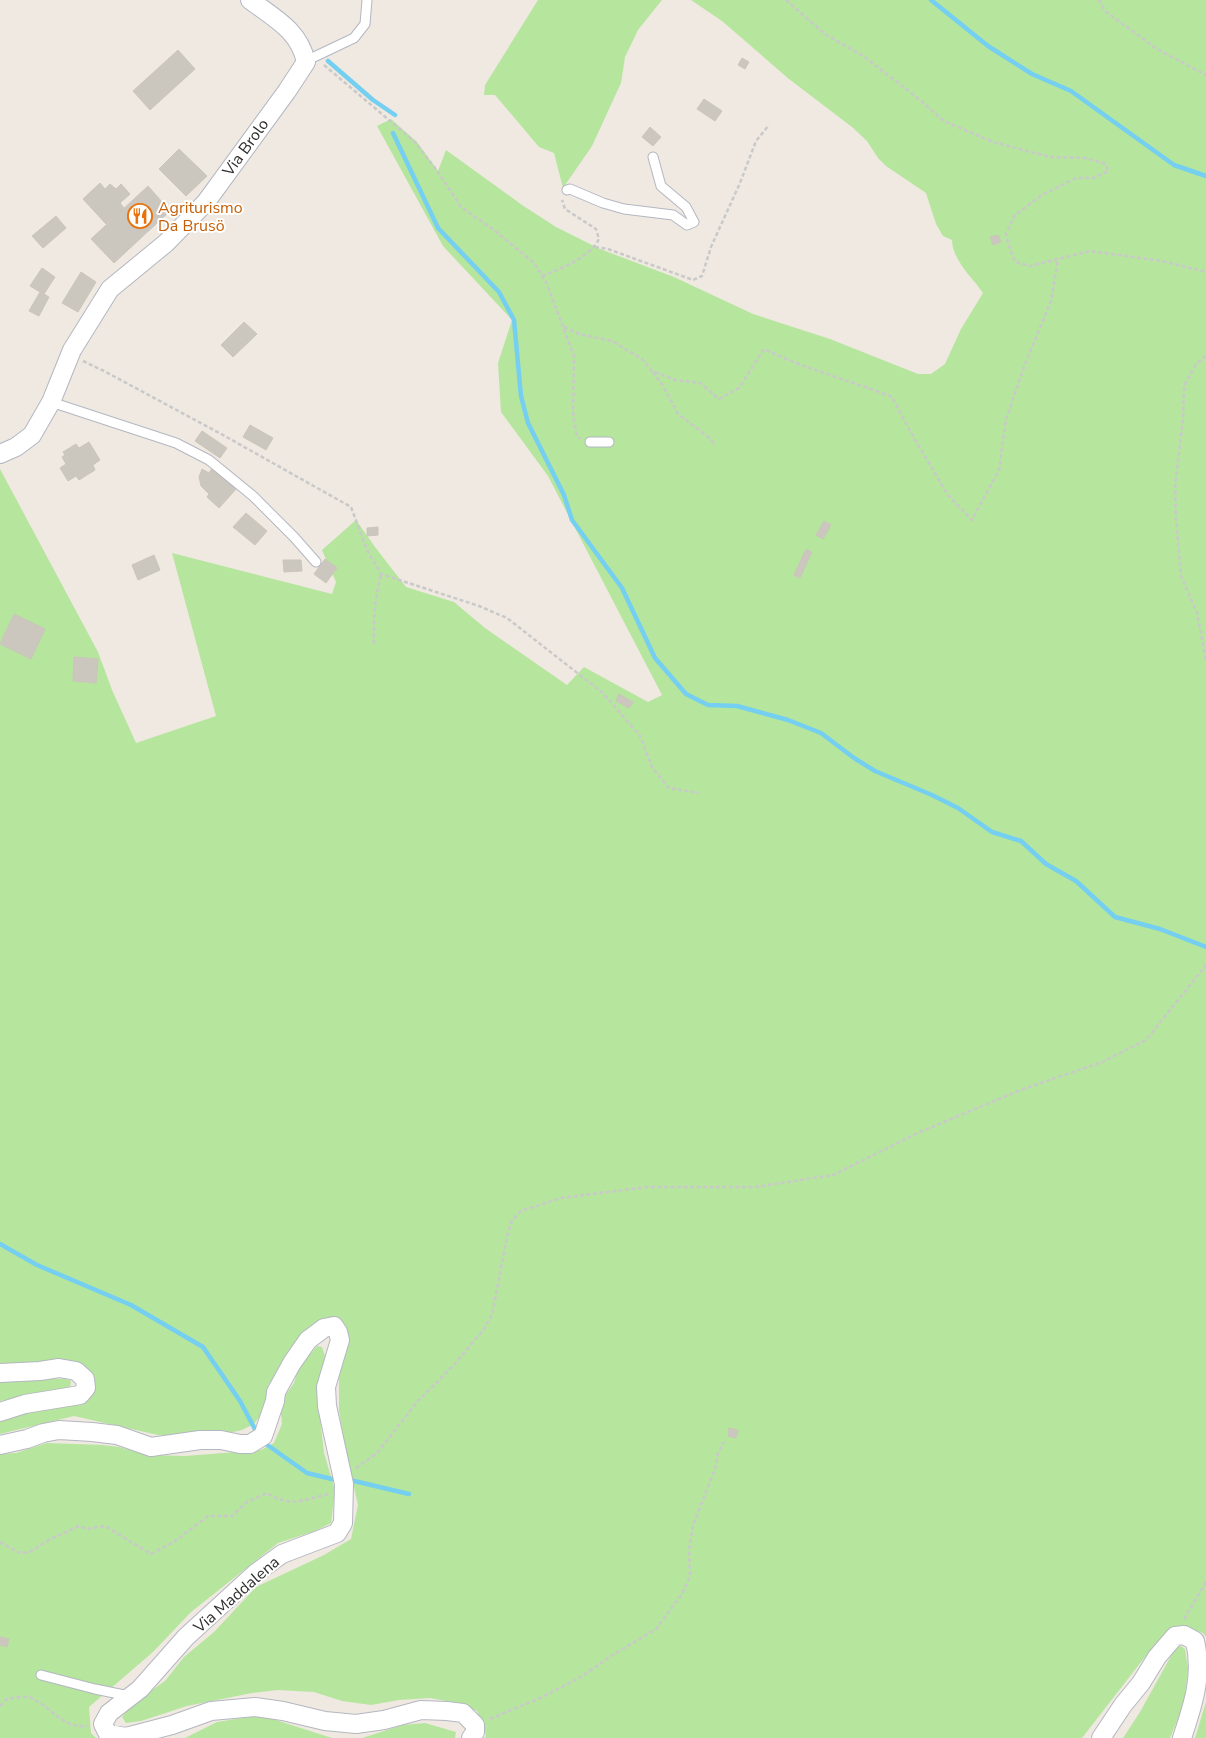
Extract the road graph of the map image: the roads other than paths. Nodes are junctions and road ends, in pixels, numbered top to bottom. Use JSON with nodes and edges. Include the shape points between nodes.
{"nodes":[{"id":1,"x":250,"y":0,"type":"edge"},
{"id":2,"x":367,"y":0,"type":"edge"},
{"id":3,"x":314,"y":57,"type":"road end"},
{"id":4,"x":654,"y":157,"type":"dead end"},
{"id":5,"x":567,"y":190,"type":"road end"},
{"id":6,"x":51,"y":402,"type":"junction"},
{"id":7,"x":590,"y":442,"type":"road end"},
{"id":8,"x":608,"y":442,"type":"dead end"},
{"id":9,"x":0,"y":454,"type":"edge"},
{"id":10,"x":316,"y":562,"type":"dead end"},
{"id":11,"x":0,"y":1373,"type":"edge"},
{"id":12,"x":0,"y":1412,"type":"edge"},
{"id":13,"x":0,"y":1445,"type":"edge"},
{"id":14,"x":41,"y":1675,"type":"dead end"},
{"id":15,"x":130,"y":1696,"type":"junction"},
{"id":16,"x":473,"y":1731,"type":"edge"},
{"id":17,"x":1101,"y":1738,"type":"edge"},
{"id":18,"x":1182,"y":1738,"type":"edge"}],
"edges":[{"from":1,"to":6,"type":"street","name":"Via Brolo","via":[[291,31],[306,62],[206,202],[166,243],[110,289],[70,356]]},
{"from":2,"to":3,"type":"lane","via":[[364,24],[354,38]]},
{"from":4,"to":5,"type":"lane","via":[[661,186],[686,206],[694,222],[687,225],[673,215],[624,209]]},
{"from":6,"to":9,"type":"street","name":"Via Brolo","via":[[32,435]]},
{"from":6,"to":10,"type":"lane","via":[[176,443],[209,460],[253,496]]},
{"from":7,"to":8,"type":"lane"},
{"from":11,"to":12,"type":"street","via":[[59,1368],[76,1371],[85,1379],[86,1388],[80,1395],[25,1404]]},
{"from":13,"to":15,"type":"street","name":"Via Maddalena","via":[[59,1430],[117,1436],[151,1446],[200,1440],[250,1444],[263,1436],[276,1401],[276,1392],[308,1340],[324,1328],[334,1326],[338,1332],[340,1340],[326,1387],[343,1482],[343,1523],[336,1533],[282,1554],[256,1573],[186,1637]]},
{"from":14,"to":15,"type":"lane"},
{"from":15,"to":16,"type":"street","name":"Via Maddalena","via":[[109,1713],[103,1724],[108,1734],[126,1737],[211,1711],[255,1707],[356,1724],[421,1710],[447,1711],[463,1713]]},
{"from":17,"to":18,"type":"street","via":[[1157,1657],[1175,1636],[1184,1635],[1195,1641],[1199,1659],[1194,1704]]}]}
